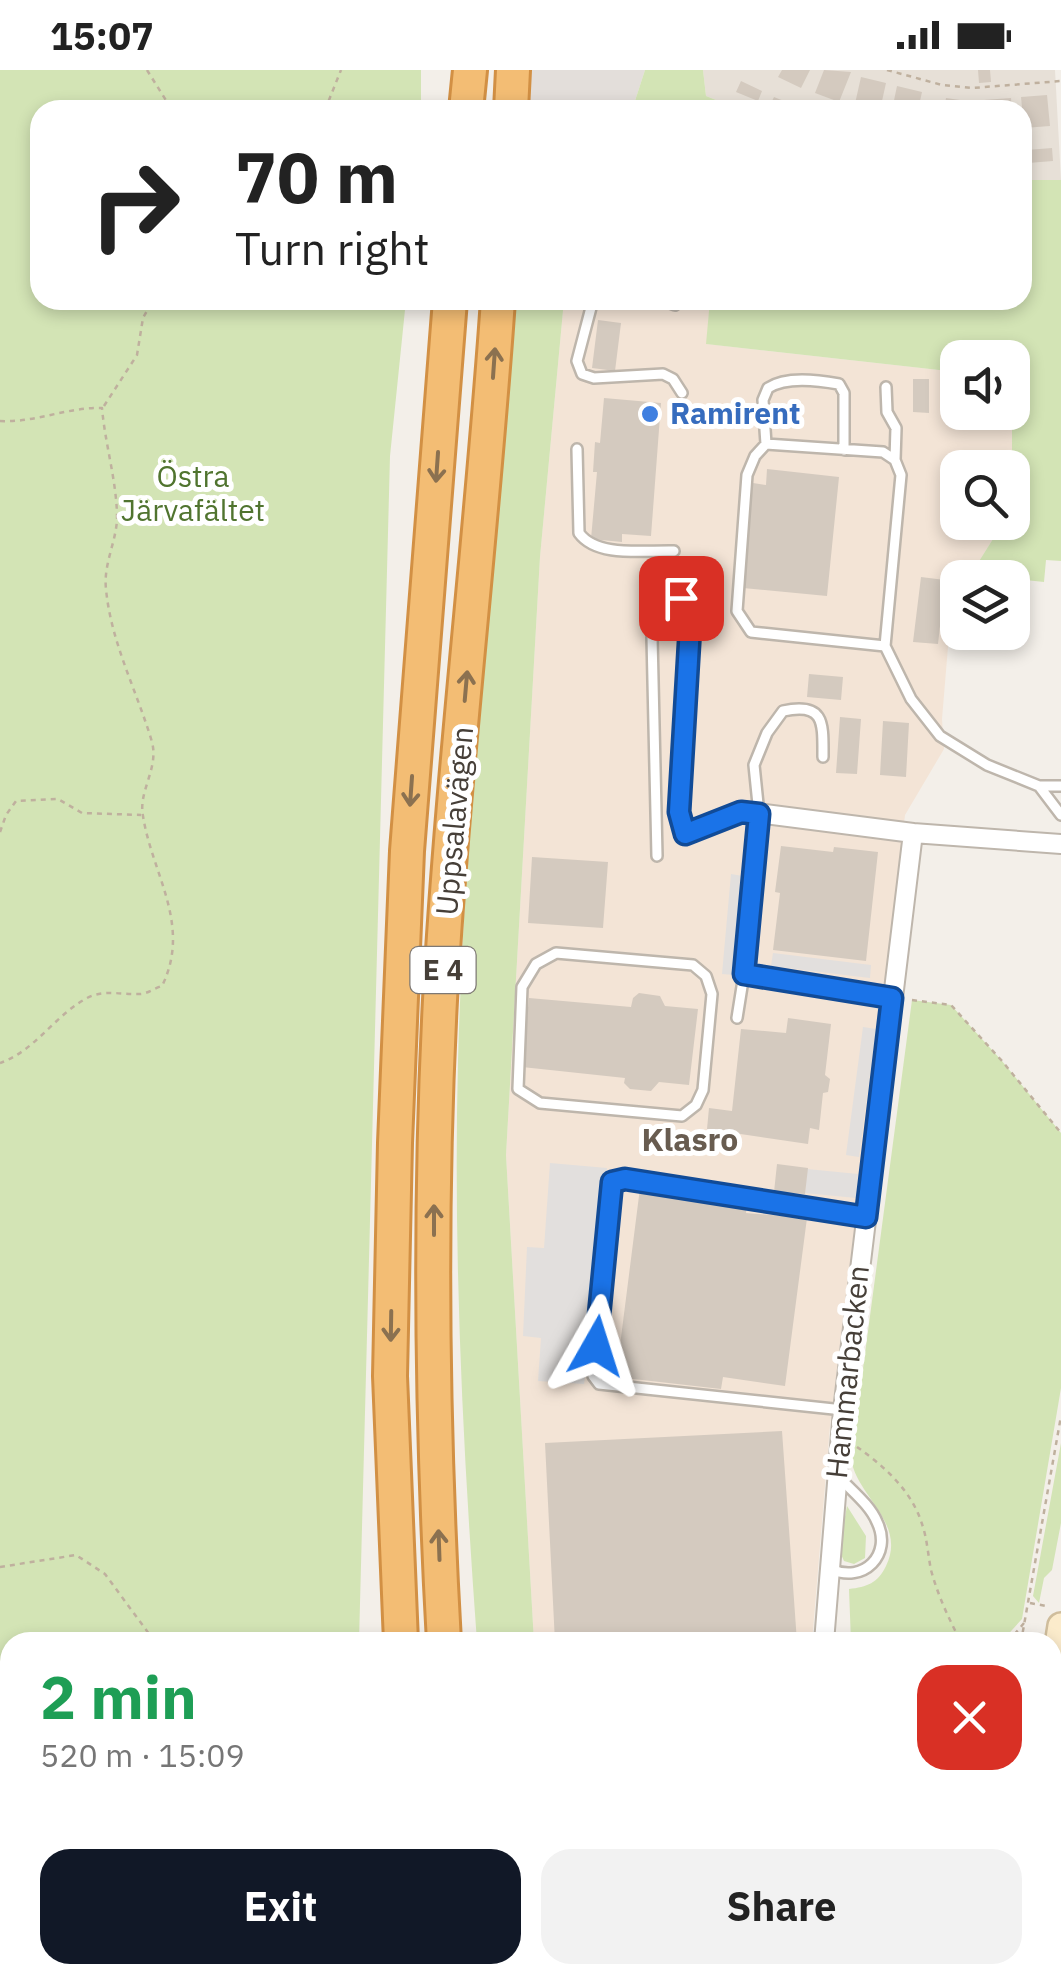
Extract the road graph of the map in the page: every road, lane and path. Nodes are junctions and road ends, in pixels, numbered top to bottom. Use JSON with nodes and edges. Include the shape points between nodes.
{"nodes":[{"id":1,"x":148,"y":70,"type":"edge"},
{"id":2,"x":341,"y":70,"type":"edge"},
{"id":3,"x":470,"y":70,"type":"edge"},
{"id":4,"x":514,"y":70,"type":"edge"},
{"id":5,"x":887,"y":70,"type":"edge"},
{"id":6,"x":1061,"y":81,"type":"edge"},
{"id":7,"x":166,"y":100,"type":"edge"},
{"id":8,"x":329,"y":100,"type":"edge"},
{"id":9,"x":467,"y":100,"type":"edge"},
{"id":10,"x":512,"y":100,"type":"edge"},
{"id":11,"x":147,"y":310,"type":"edge"},
{"id":12,"x":449,"y":310,"type":"edge"},
{"id":13,"x":497,"y":310,"type":"edge"},
{"id":14,"x":590,"y":310,"type":"edge"},
{"id":15,"x":886,"y":388,"type":"dead end"},
{"id":16,"x":682,"y":394,"type":"dead end"},
{"id":17,"x":102,"y":408,"type":"junction"},
{"id":18,"x":0,"y":422,"type":"edge"},
{"id":19,"x":766,"y":444,"type":"junction"},
{"id":20,"x":577,"y":448,"type":"dead end"},
{"id":21,"x":844,"y":450,"type":"junction"},
{"id":22,"x":895,"y":460,"type":"junction"},
{"id":23,"x":673,"y":560,"type":"joint"},
{"id":24,"x":652,"y":638,"type":"dead end"},
{"id":25,"x":885,"y":646,"type":"junction"},
{"id":26,"x":823,"y":757,"type":"dead end"},
{"id":27,"x":1039,"y":786,"type":"junction"},
{"id":28,"x":1061,"y":786,"type":"edge"},
{"id":29,"x":759,"y":814,"type":"junction"},
{"id":30,"x":142,"y":815,"type":"junction"},
{"id":31,"x":1061,"y":815,"type":"edge"},
{"id":32,"x":0,"y":832,"type":"edge"},
{"id":33,"x":913,"y":832,"type":"junction"},
{"id":34,"x":1061,"y":844,"type":"edge"},
{"id":35,"x":657,"y":856,"type":"dead end"},
{"id":36,"x":628,"y":959,"type":"joint"},
{"id":37,"x":744,"y":974,"type":"junction"},
{"id":38,"x":892,"y":998,"type":"junction"},
{"id":39,"x":737,"y":1018,"type":"dead end"},
{"id":40,"x":0,"y":1064,"type":"edge"},
{"id":41,"x":1061,"y":1133,"type":"edge"},
{"id":42,"x":866,"y":1217,"type":"junction"},
{"id":43,"x":843,"y":1410,"type":"junction"},
{"id":44,"x":1061,"y":1416,"type":"edge"},
{"id":45,"x":840,"y":1437,"type":"junction"},
{"id":46,"x":836,"y":1474,"type":"junction"},
{"id":47,"x":0,"y":1567,"type":"edge"},
{"id":48,"x":828,"y":1568,"type":"junction"},
{"id":49,"x":1028,"y":1602,"type":"junction"},
{"id":50,"x":1054,"y":1616,"type":"edge"},
{"id":51,"x":1025,"y":1622,"type":"junction"},
{"id":52,"x":148,"y":1632,"type":"edge"},
{"id":53,"x":401,"y":1632,"type":"edge"},
{"id":54,"x":444,"y":1632,"type":"edge"},
{"id":55,"x":825,"y":1632,"type":"edge"},
{"id":56,"x":957,"y":1632,"type":"edge"},
{"id":57,"x":1016,"y":1632,"type":"edge"},
{"id":58,"x":1023,"y":1632,"type":"edge"}],
"edges":[{"from":1,"to":7,"type":"path"},
{"from":2,"to":8,"type":"path"},
{"from":3,"to":9,"type":"highway"},
{"from":4,"to":10,"type":"highway"},
{"from":5,"to":6,"type":"path","via":[[972,88]]},
{"from":11,"to":17,"type":"path","via":[[137,356]]},
{"from":12,"to":53,"type":"highway","name":"Uppsalavägen","number":"E 4","one_way":true,"via":[[407,852],[396,1143],[390,1376]]},
{"from":54,"to":13,"type":"highway","name":"Uppsalavägen","number":"E 4","one_way":true,"via":[[434,1423],[434,1142]]},
{"from":14,"to":16,"type":"lane","via":[[577,361],[582,374],[663,374]]},
{"from":15,"to":22,"type":"lane"},
{"from":17,"to":18,"type":"path"},
{"from":17,"to":30,"type":"path","via":[[118,518],[105,583],[108,610],[154,746]]},
{"from":19,"to":21,"type":"lane"},
{"from":19,"to":21,"type":"lane","via":[[768,388],[825,382],[844,392]]},
{"from":19,"to":25,"type":"lane","via":[[747,474],[737,612],[742,624],[751,632]]},
{"from":20,"to":23,"type":"lane","via":[[578,533],[606,549]]},
{"from":21,"to":22,"type":"lane","via":[[883,452]]},
{"from":22,"to":25,"type":"lane","via":[[900,475]]},
{"from":23,"to":29,"type":"street","via":[[690,627],[679,812],[685,834],[741,812]]},
{"from":24,"to":35,"type":"lane"},
{"from":25,"to":27,"type":"lane","via":[[911,699],[940,736]]},
{"from":26,"to":29,"type":"lane","via":[[815,712],[783,711],[754,765]]},
{"from":27,"to":28,"type":"lane"},
{"from":27,"to":31,"type":"lane"},
{"from":29,"to":33,"type":"street"},
{"from":29,"to":37,"type":"lane"},
{"from":30,"to":32,"type":"path","via":[[82,813],[58,800],[16,800]]},
{"from":30,"to":40,"type":"path","via":[[170,905],[172,965],[162,986],[142,994],[90,996]]},
{"from":33,"to":34,"type":"street"},
{"from":33,"to":38,"type":"street","name":"Hammarbacken"},
{"from":36,"to":36,"type":"lane","via":[[556,953],[536,964],[522,986],[518,1090],[540,1103],[682,1116],[696,1105],[704,1090],[712,994],[706,976],[693,965]]},
{"from":37,"to":38,"type":"lane"},
{"from":37,"to":39,"type":"lane"},
{"from":38,"to":41,"type":"path","via":[[951,1005]]},
{"from":38,"to":42,"type":"street","name":"Hammarbacken"},
{"from":42,"to":43,"type":"street","name":"Hammarbacken"},
{"from":42,"to":43,"type":"lane","via":[[612,1182],[593,1376],[599,1384]]},
{"from":43,"to":45,"type":"street","name":"Hammarbacken"},
{"from":44,"to":49,"type":"path"},
{"from":45,"to":46,"type":"street","name":"Hammarbacken"},
{"from":45,"to":56,"type":"path","via":[[905,1490],[922,1522],[938,1590]]},
{"from":46,"to":48,"type":"street","name":"Hammarbacken"},
{"from":46,"to":48,"type":"lane","via":[[871,1511],[882,1547],[874,1562],[853,1575]]},
{"from":47,"to":52,"type":"path","via":[[76,1556],[105,1574]]},
{"from":48,"to":55,"type":"street","name":"Hammarbacken"},
{"from":49,"to":50,"type":"path"},
{"from":49,"to":51,"type":"path"},
{"from":51,"to":57,"type":"path"},
{"from":51,"to":58,"type":"path"}]}
